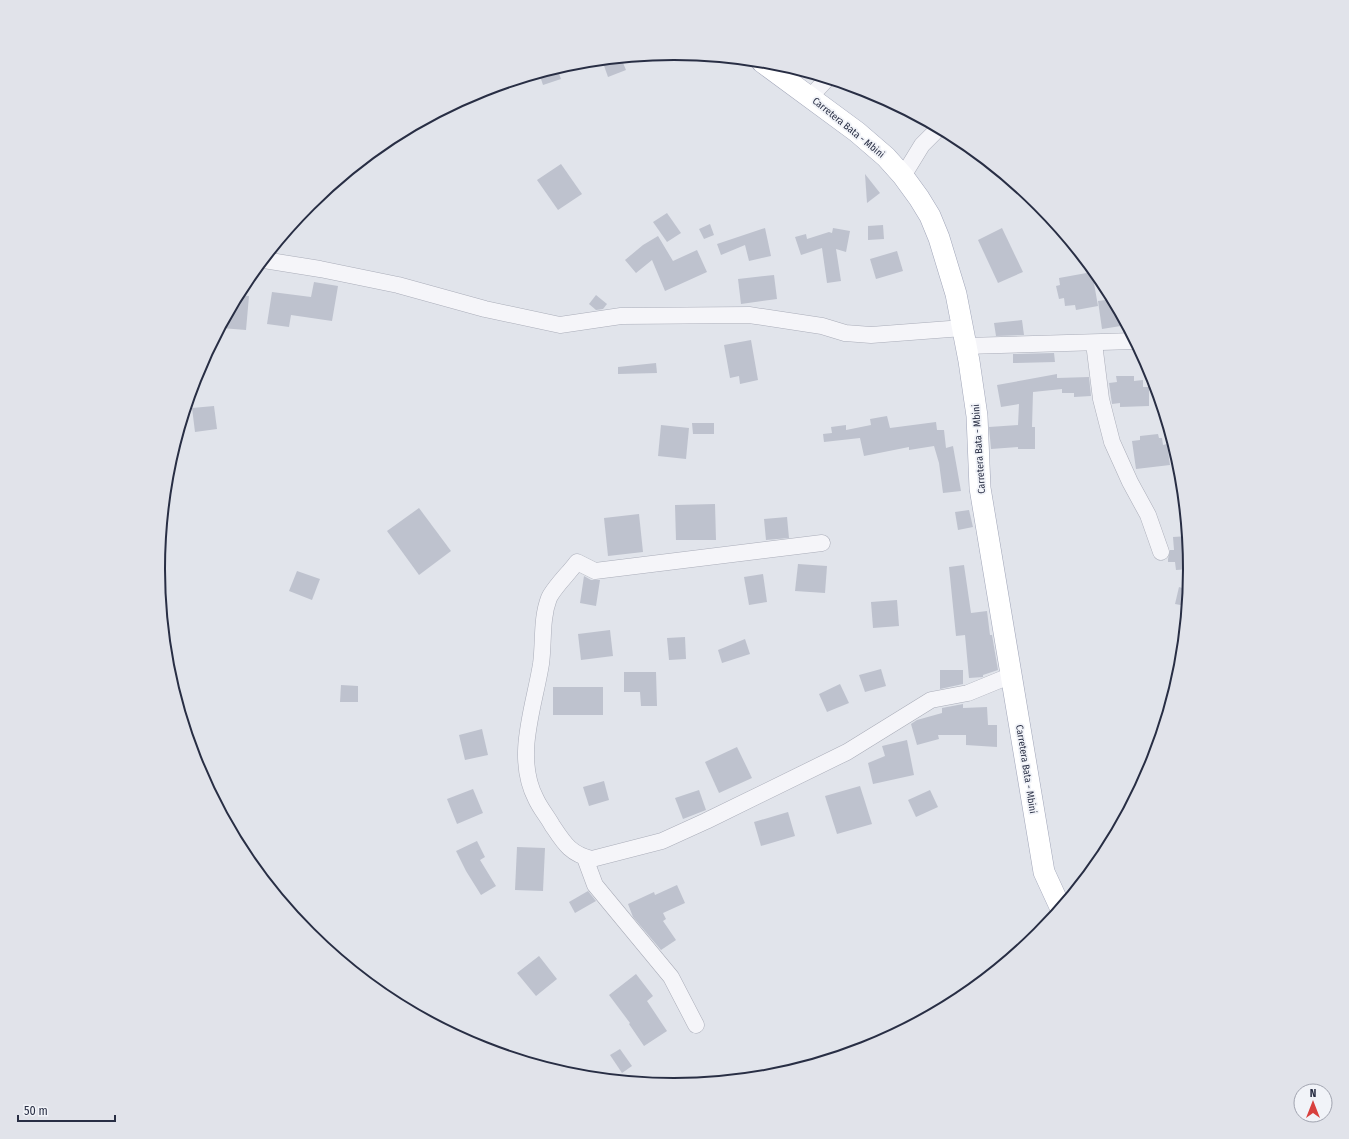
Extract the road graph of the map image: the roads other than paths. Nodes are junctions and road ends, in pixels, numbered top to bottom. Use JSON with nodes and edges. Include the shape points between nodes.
{"nodes":[{"id":1,"x":773,"y":70,"type":"edge"},
{"id":2,"x":824,"y":83,"type":"edge"},
{"id":3,"x":811,"y":96,"type":"junction"},
{"id":4,"x":935,"y":132,"type":"edge"},
{"id":5,"x":903,"y":176,"type":"junction"},
{"id":6,"x":269,"y":261,"type":"edge"},
{"id":7,"x":965,"y":337,"type":"junction"},
{"id":8,"x":1130,"y":342,"type":"edge"},
{"id":9,"x":1094,"y":343,"type":"junction"},
{"id":10,"x":822,"y":544,"type":"dead end"},
{"id":11,"x":1161,"y":552,"type":"dead end"},
{"id":12,"x":1012,"y":675,"type":"junction"},
{"id":13,"x":585,"y":858,"type":"junction"},
{"id":14,"x":1059,"y":904,"type":"edge"},
{"id":15,"x":696,"y":1025,"type":"dead end"}],
"edges":[{"from":1,"to":3,"type":"main road","name":"Carretera Bata - Mbini"},
{"from":2,"to":3,"type":"street"},
{"from":3,"to":5,"type":"main road","name":"Carretera Bata - Mbini","via":[[857,132]]},
{"from":4,"to":5,"type":"street","via":[[922,145]]},
{"from":5,"to":7,"type":"main road","name":"Carretera Bata - Mbini","via":[[930,216],[939,238],[956,294]]},
{"from":6,"to":7,"type":"street","via":[[398,285],[485,309],[560,325],[621,316],[749,315],[822,326],[845,333]]},
{"from":7,"to":9,"type":"street"},
{"from":7,"to":12,"type":"main road","name":"Carretera Bata - Mbini","via":[[977,416],[980,488]]},
{"from":8,"to":9,"type":"street"},
{"from":9,"to":11,"type":"street","via":[[1101,399],[1112,442],[1148,515]]},
{"from":10,"to":13,"type":"street","via":[[595,571],[577,562],[550,597],[543,625],[541,662],[527,731],[527,770],[535,798],[553,826],[567,847]]},
{"from":12,"to":13,"type":"street","via":[[968,693],[931,700],[847,752],[662,841],[599,859]]},
{"from":12,"to":14,"type":"main road","name":"Carretera Bata - Mbini","via":[[1044,872]]},
{"from":13,"to":15,"type":"street","via":[[595,885],[671,977]]}]}
